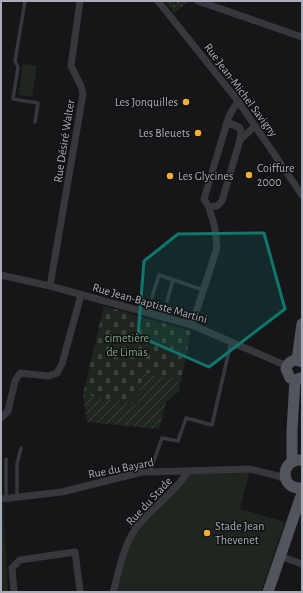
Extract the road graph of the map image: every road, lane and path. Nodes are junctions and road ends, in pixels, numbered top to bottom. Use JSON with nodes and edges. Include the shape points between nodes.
{"nodes":[{"id":1,"x":25,"y":1,"type":"edge"},
{"id":2,"x":80,"y":1,"type":"edge"},
{"id":3,"x":158,"y":1,"type":"edge"},
{"id":4,"x":198,"y":1,"type":"edge"},
{"id":5,"x":302,"y":37,"type":"edge"},
{"id":6,"x":238,"y":101,"type":"junction"},
{"id":7,"x":35,"y":122,"type":"dead end"},
{"id":8,"x":226,"y":125,"type":"junction"},
{"id":9,"x":255,"y":126,"type":"junction"},
{"id":10,"x":240,"y":140,"type":"junction"},
{"id":11,"x":302,"y":194,"type":"edge"},
{"id":12,"x":209,"y":208,"type":"junction"},
{"id":13,"x":1,"y":275,"type":"edge"},
{"id":14,"x":173,"y":280,"type":"junction"},
{"id":15,"x":50,"y":286,"type":"junction"},
{"id":16,"x":203,"y":290,"type":"junction"},
{"id":17,"x":81,"y":294,"type":"junction"},
{"id":18,"x":152,"y":297,"type":"dead end"},
{"id":19,"x":167,"y":301,"type":"dead end"},
{"id":20,"x":302,"y":324,"type":"edge"},
{"id":21,"x":192,"y":325,"type":"junction"},
{"id":22,"x":231,"y":342,"type":"junction"},
{"id":23,"x":300,"y":361,"type":"edge"},
{"id":24,"x":287,"y":366,"type":"junction"},
{"id":25,"x":299,"y":379,"type":"edge"},
{"id":26,"x":1,"y":418,"type":"edge"},
{"id":27,"x":21,"y":448,"type":"dead end"},
{"id":28,"x":6,"y":459,"type":"dead end"},
{"id":29,"x":188,"y":471,"type":"junction"},
{"id":30,"x":150,"y":472,"type":"junction"},
{"id":31,"x":270,"y":474,"type":"junction"},
{"id":32,"x":296,"y":475,"type":"edge"},
{"id":33,"x":17,"y":497,"type":"junction"},
{"id":34,"x":4,"y":499,"type":"edge"},
{"id":35,"x":280,"y":556,"type":"junction"},
{"id":36,"x":302,"y":564,"type":"edge"},
{"id":37,"x":80,"y":590,"type":"dead end"},
{"id":38,"x":14,"y":592,"type":"edge"},
{"id":39,"x":113,"y":592,"type":"edge"},
{"id":40,"x":268,"y":592,"type":"edge"}],
"edges":[{"from":1,"to":7,"type":"lane","via":[[15,61],[18,67],[13,99],[38,103]]},
{"from":2,"to":15,"type":"street","name":"Rue Désiré Walter","via":[[71,66],[82,86],[82,104]]},
{"from":3,"to":6,"type":"street","name":"Rue Jean-Michel Savigny"},
{"from":4,"to":5,"type":"street"},
{"from":6,"to":8,"type":"street"},
{"from":6,"to":9,"type":"street","name":"Rue Jean-Michel Savigny"},
{"from":8,"to":10,"type":"street","via":[[232,124],[240,128]]},
{"from":8,"to":12,"type":"street","via":[[204,199]]},
{"from":9,"to":10,"type":"street"},
{"from":9,"to":11,"type":"street","name":"Rue Jean-Michel Savigny"},
{"from":10,"to":12,"type":"street","via":[[222,201],[217,206]]},
{"from":12,"to":16,"type":"street","via":[[217,248]]},
{"from":13,"to":15,"type":"street","name":"Rue Jean-Baptiste Martini"},
{"from":14,"to":16,"type":"lane"},
{"from":14,"to":18,"type":"lane","via":[[159,276]]},
{"from":14,"to":19,"type":"lane"},
{"from":15,"to":17,"type":"street","name":"Rue Jean-Baptiste Martini"},
{"from":16,"to":21,"type":"street"},
{"from":17,"to":21,"type":"street","name":"Rue Jean-Baptiste Martini"},
{"from":17,"to":26,"type":"street","via":[[62,364],[57,373],[49,376],[20,373],[15,381],[8,411]]},
{"from":20,"to":23,"type":"main road"},
{"from":21,"to":22,"type":"street","name":"Rue Jean-Baptiste Martini"},
{"from":22,"to":24,"type":"street","name":"Rue Jean-Baptiste Martini"},
{"from":22,"to":30,"type":"lane","via":[[212,425],[186,418],[178,441],[162,438]]},
{"from":23,"to":24,"type":"main road","via":[[291,361]]},
{"from":24,"to":25,"type":"main road","via":[[288,375]]},
{"from":25,"to":32,"type":"main road","via":[[293,399],[292,443]]},
{"from":27,"to":33,"type":"lane","via":[[17,464]]},
{"from":28,"to":34,"type":"lane"},
{"from":29,"to":30,"type":"street","name":"Rue du Bayard"},
{"from":29,"to":31,"type":"street","name":"Rue du Bayard","via":[[250,469]]},
{"from":29,"to":39,"type":"street","name":"Rue du Stade","via":[[181,483],[136,528],[128,541]]},
{"from":30,"to":33,"type":"street","name":"Rue du Bayard","via":[[62,492]]},
{"from":31,"to":32,"type":"street"},
{"from":31,"to":32,"type":"street","name":"Rue du Bayard"},
{"from":32,"to":35,"type":"main road","via":[[297,505]]},
{"from":33,"to":34,"type":"street","name":"Rue du Bayard"},
{"from":35,"to":36,"type":"street"},
{"from":35,"to":40,"type":"main road"},
{"from":37,"to":38,"type":"street","via":[[75,552],[20,560],[12,568]]}]}
